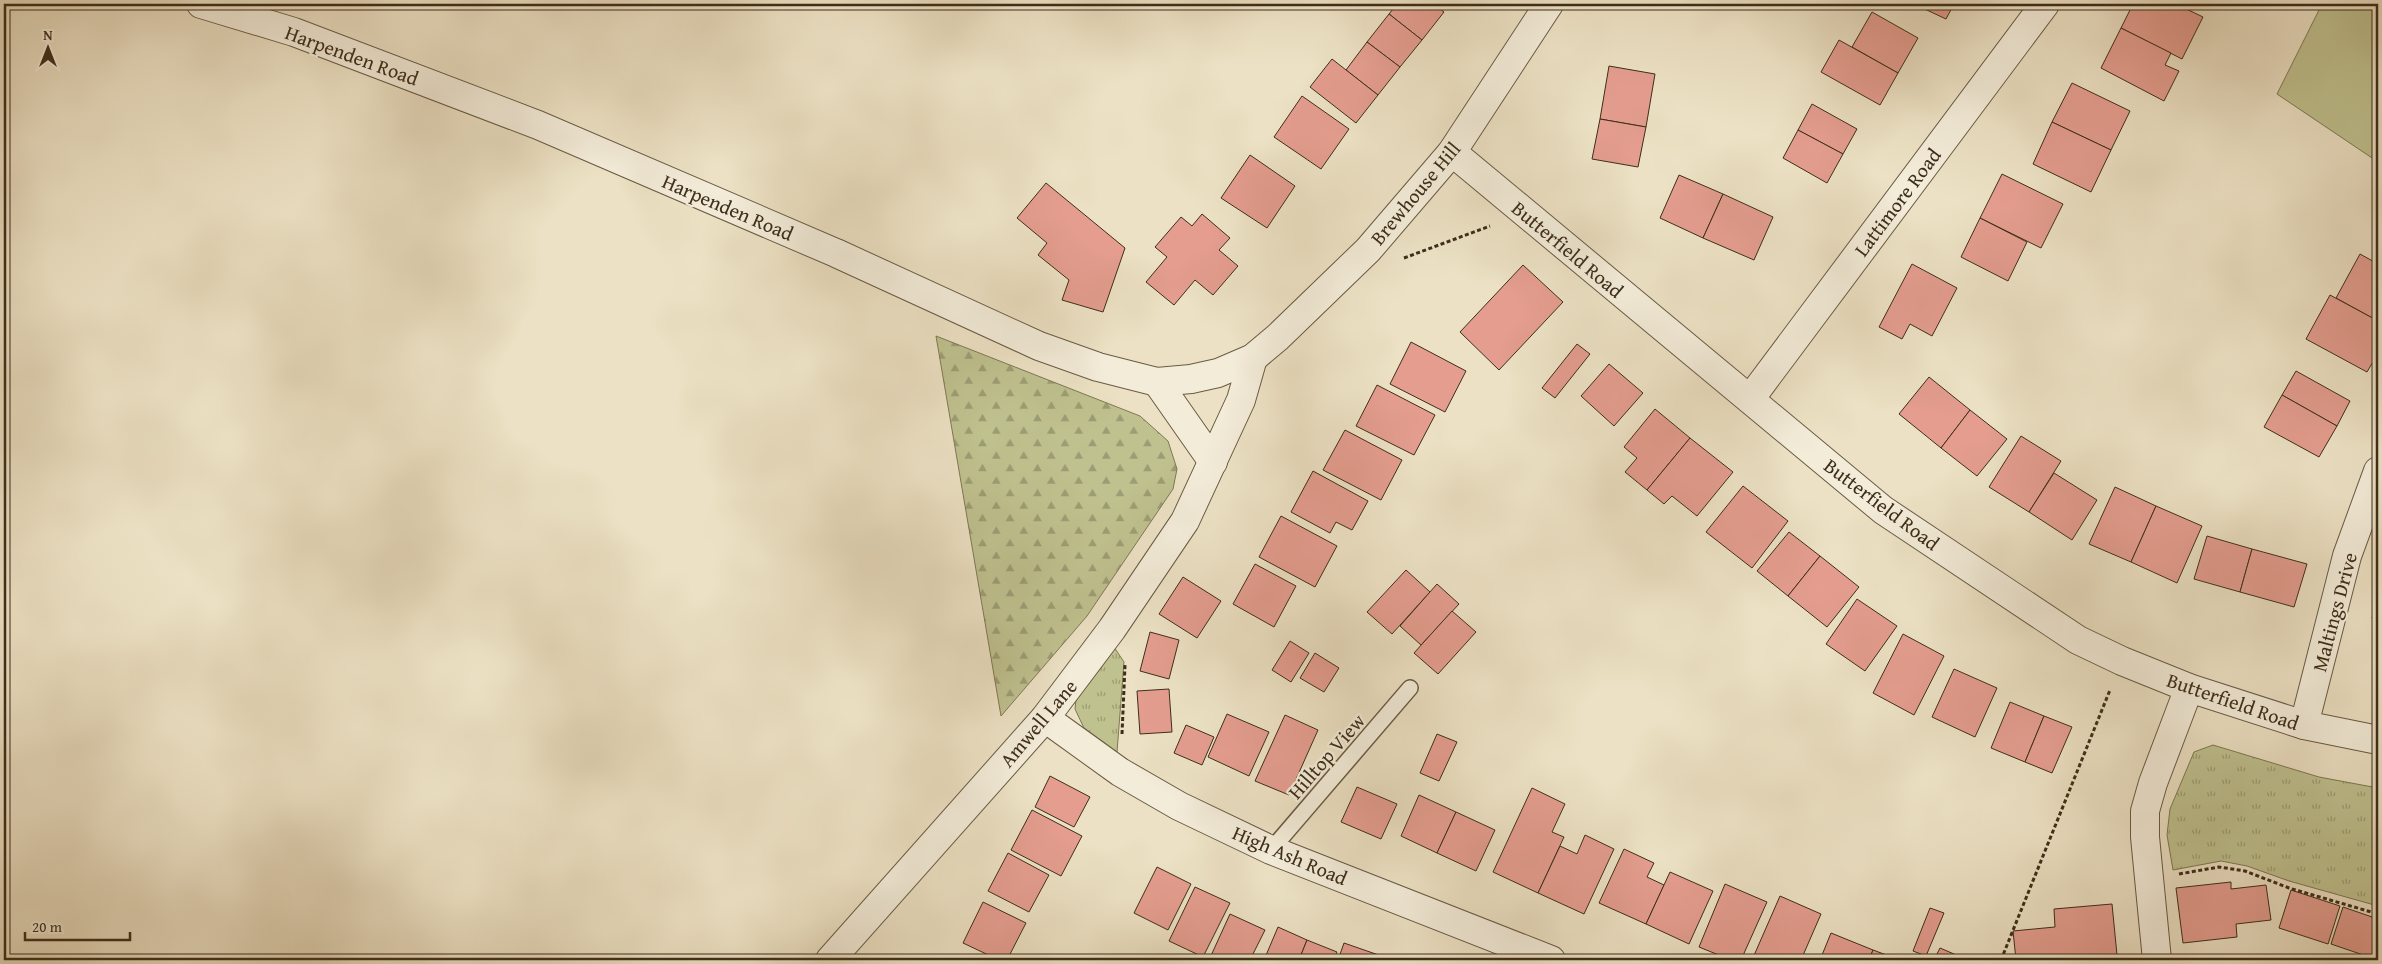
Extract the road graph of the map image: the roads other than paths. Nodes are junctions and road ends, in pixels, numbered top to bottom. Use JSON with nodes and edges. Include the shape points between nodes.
{"nodes":[{"id":1,"x":201,"y":4,"type":"edge"},
{"id":2,"x":1549,"y":4,"type":"edge"},
{"id":3,"x":2045,"y":4,"type":"edge"},
{"id":4,"x":1452,"y":152,"type":"junction"},
{"id":5,"x":1253,"y":358,"type":"junction"},
{"id":6,"x":1157,"y":382,"type":"junction"},
{"id":7,"x":1750,"y":399,"type":"junction"},
{"id":8,"x":1213,"y":462,"type":"junction"},
{"id":9,"x":2378,"y":471,"type":"edge"},
{"id":10,"x":1410,"y":688,"type":"dead end"},
{"id":11,"x":2189,"y":688,"type":"junction"},
{"id":12,"x":1045,"y":718,"type":"junction"},
{"id":13,"x":2304,"y":726,"type":"junction"},
{"id":14,"x":2378,"y":740,"type":"edge"},
{"id":15,"x":1271,"y":850,"type":"junction"},
{"id":16,"x":830,"y":960,"type":"edge"},
{"id":17,"x":1551,"y":960,"type":"edge"},
{"id":18,"x":2157,"y":960,"type":"edge"}],
"edges":[{"from":1,"to":6,"type":"street","name":"Harpenden Road","via":[[294,32],[538,125],[836,253],[1039,346],[1098,367]]},
{"from":2,"to":4,"type":"street","name":"Brewhouse Hill"},
{"from":3,"to":7,"type":"street","name":"Lattimore Road"},
{"from":4,"to":5,"type":"street","name":"Brewhouse Hill","via":[[1368,250]]},
{"from":4,"to":7,"type":"street","name":"Butterfield Road"},
{"from":5,"to":6,"type":"street","name":"Harpenden Road","via":[[1218,373],[1190,380]]},
{"from":5,"to":8,"type":"street","name":"Amwell Lane","via":[[1241,400]]},
{"from":6,"to":8,"type":"street"},
{"from":7,"to":11,"type":"street","name":"Butterfield Road","via":[[1883,510],[2078,640]]},
{"from":8,"to":12,"type":"street","name":"Amwell Lane","via":[[1185,521],[1112,629]]},
{"from":9,"to":13,"type":"street","name":"Maltings Drive","via":[[2347,556]]},
{"from":10,"to":15,"type":"lane","name":"Hilltop View"},
{"from":11,"to":13,"type":"street","name":"Butterfield Road"},
{"from":11,"to":18,"type":"street","via":[[2145,811]]},
{"from":12,"to":15,"type":"street","name":"High Ash Road","via":[[1120,772],[1179,806]]},
{"from":12,"to":16,"type":"street","name":"Amwell Lane"},
{"from":13,"to":14,"type":"street","name":"Butterfield Road"},
{"from":15,"to":17,"type":"street","name":"High Ash Road"}]}
